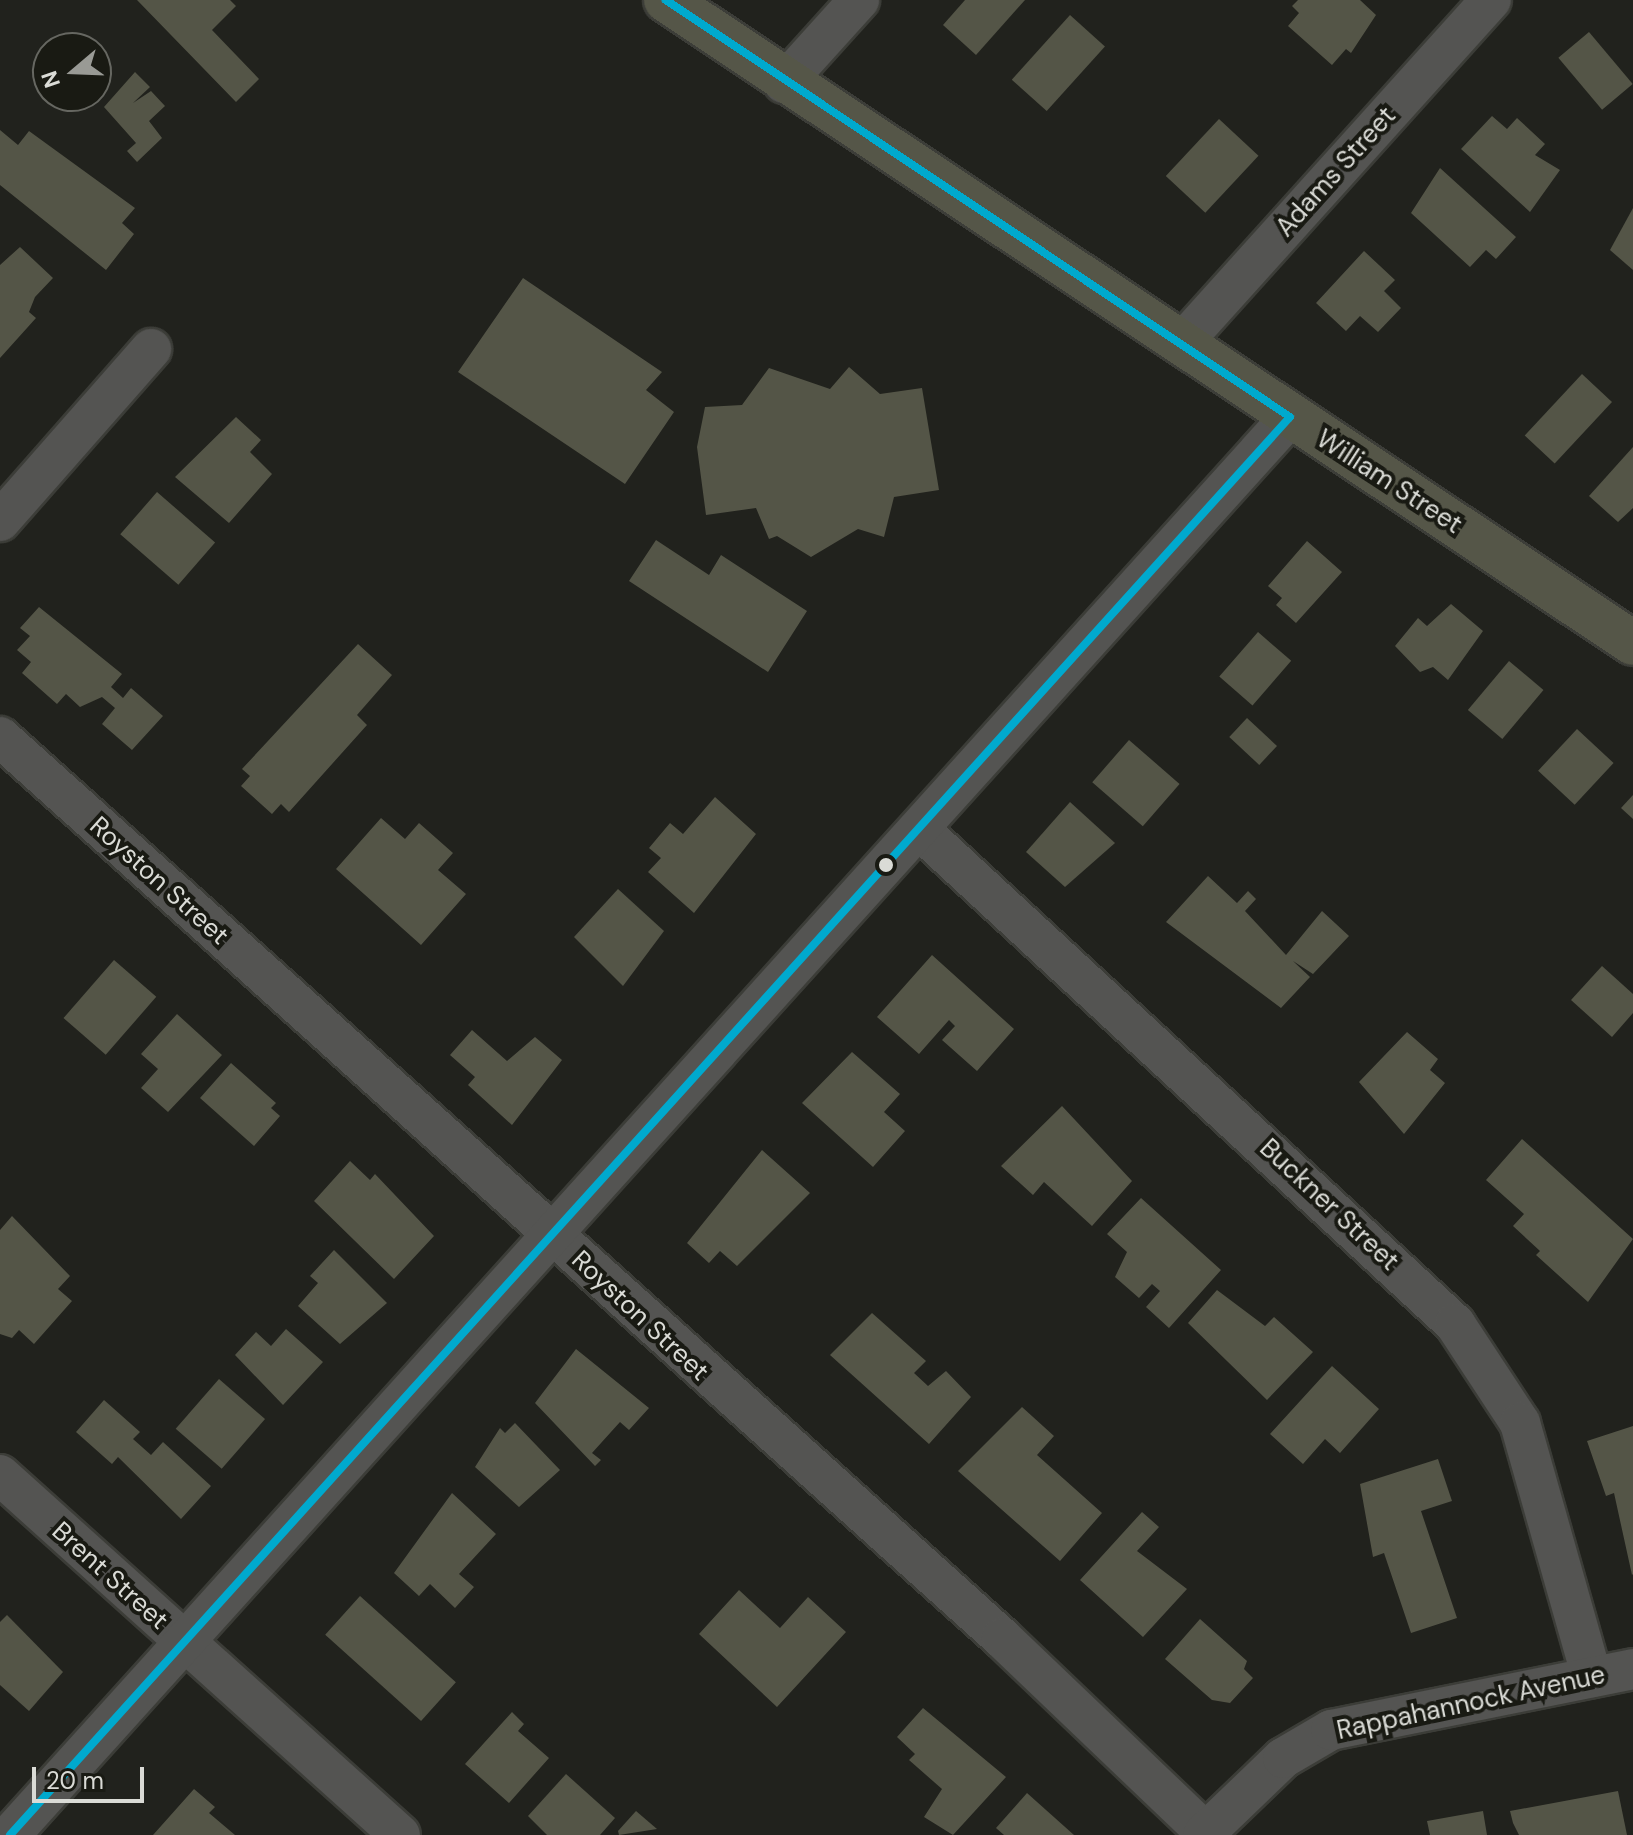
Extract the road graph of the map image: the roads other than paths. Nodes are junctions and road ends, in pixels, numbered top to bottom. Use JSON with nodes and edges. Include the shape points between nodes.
{"nodes":[{"id":1,"x":666,"y":0,"type":"edge"},
{"id":2,"x":859,"y":0,"type":"edge"},
{"id":3,"x":1491,"y":0,"type":"edge"},
{"id":4,"x":784,"y":83,"type":"junction"},
{"id":5,"x":1181,"y":344,"type":"junction"},
{"id":6,"x":151,"y":349,"type":"dead end"},
{"id":7,"x":1290,"y":417,"type":"junction"},
{"id":8,"x":0,"y":521,"type":"edge"},
{"id":9,"x":1633,"y":643,"type":"edge"},
{"id":10,"x":0,"y":737,"type":"edge"},
{"id":11,"x":919,"y":829,"type":"junction"},
{"id":12,"x":552,"y":1235,"type":"junction"},
{"id":13,"x":0,"y":1475,"type":"edge"},
{"id":14,"x":185,"y":1643,"type":"junction"},
{"id":15,"x":1633,"y":1669,"type":"edge"},
{"id":16,"x":1592,"y":1677,"type":"junction"},
{"id":17,"x":1204,"y":1834,"type":"edge"},
{"id":18,"x":10,"y":1835,"type":"edge"},
{"id":19,"x":400,"y":1835,"type":"edge"}],
"edges":[{"from":1,"to":4,"type":"main road","name":"William Street"},
{"from":2,"to":4,"type":"street"},
{"from":3,"to":5,"type":"street","name":"Adams Street"},
{"from":4,"to":5,"type":"main road","name":"William Street"},
{"from":5,"to":7,"type":"main road","name":"William Street"},
{"from":6,"to":8,"type":"street"},
{"from":7,"to":9,"type":"main road","name":"William Street"},
{"from":7,"to":11,"type":"street"},
{"from":10,"to":12,"type":"street","name":"Royston Street"},
{"from":11,"to":12,"type":"street"},
{"from":11,"to":16,"type":"street","name":"Buckner Street","via":[[1455,1324],[1520,1423]]},
{"from":12,"to":14,"type":"street"},
{"from":12,"to":17,"type":"street","name":"Royston Street","via":[[1002,1638]]},
{"from":13,"to":14,"type":"street","name":"Brent Street"},
{"from":14,"to":18,"type":"street"},
{"from":14,"to":19,"type":"street","name":"Brent Street"},
{"from":15,"to":16,"type":"street","name":"Rappahannock Avenue"},
{"from":16,"to":17,"type":"street","name":"Rappahannock Avenue","via":[[1331,1730],[1283,1758]]}]}
